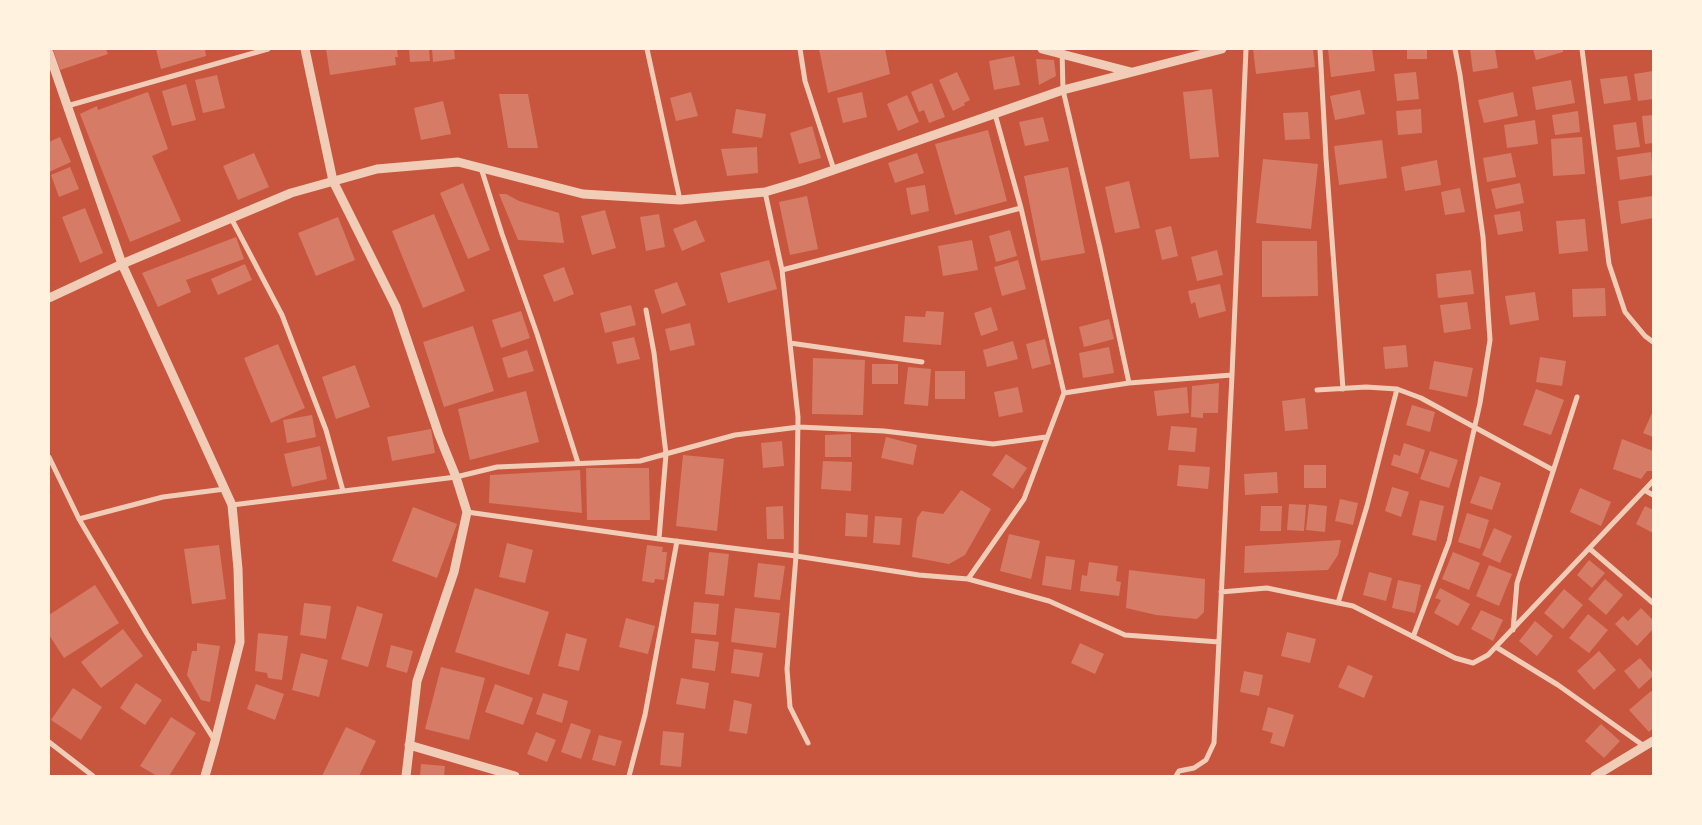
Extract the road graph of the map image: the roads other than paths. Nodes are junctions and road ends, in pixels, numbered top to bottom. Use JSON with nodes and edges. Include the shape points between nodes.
{"nodes":[{"id":1,"x":268,"y":49,"type":"edge"},
{"id":2,"x":305,"y":49,"type":"edge"},
{"id":3,"x":646,"y":49,"type":"edge"},
{"id":4,"x":800,"y":49,"type":"edge"},
{"id":5,"x":1042,"y":49,"type":"edge"},
{"id":6,"x":1222,"y":49,"type":"edge"},
{"id":7,"x":1246,"y":49,"type":"edge"},
{"id":8,"x":1320,"y":49,"type":"edge"},
{"id":9,"x":1455,"y":49,"type":"edge"},
{"id":10,"x":1582,"y":49,"type":"edge"},
{"id":11,"x":1062,"y":51,"type":"edge"},
{"id":12,"x":49,"y":53,"type":"edge"},
{"id":13,"x":1132,"y":73,"type":"junction"},
{"id":14,"x":1063,"y":90,"type":"junction"},
{"id":15,"x":67,"y":106,"type":"junction"},
{"id":16,"x":995,"y":114,"type":"junction"},
{"id":17,"x":480,"y":168,"type":"junction"},
{"id":18,"x":834,"y":170,"type":"junction"},
{"id":19,"x":333,"y":181,"type":"junction"},
{"id":20,"x":765,"y":192,"type":"junction"},
{"id":21,"x":680,"y":200,"type":"junction"},
{"id":22,"x":1021,"y":208,"type":"junction"},
{"id":23,"x":231,"y":218,"type":"junction"},
{"id":24,"x":122,"y":264,"type":"junction"},
{"id":25,"x":782,"y":270,"type":"junction"},
{"id":26,"x":49,"y":298,"type":"edge"},
{"id":27,"x":646,"y":310,"type":"dead end"},
{"id":28,"x":1653,"y":342,"type":"edge"},
{"id":29,"x":790,"y":343,"type":"junction"},
{"id":30,"x":922,"y":362,"type":"dead end"},
{"id":31,"x":1232,"y":375,"type":"junction"},
{"id":32,"x":1129,"y":383,"type":"junction"},
{"id":33,"x":1342,"y":389,"type":"junction"},
{"id":34,"x":1397,"y":389,"type":"junction"},
{"id":35,"x":1316,"y":390,"type":"dead end"},
{"id":36,"x":1064,"y":393,"type":"junction"},
{"id":37,"x":1577,"y":397,"type":"dead end"},
{"id":38,"x":1475,"y":426,"type":"junction"},
{"id":39,"x":799,"y":427,"type":"junction"},
{"id":40,"x":1046,"y":437,"type":"junction"},
{"id":41,"x":666,"y":454,"type":"junction"},
{"id":42,"x":49,"y":457,"type":"edge"},
{"id":43,"x":578,"y":463,"type":"junction"},
{"id":44,"x":1553,"y":470,"type":"junction"},
{"id":45,"x":456,"y":477,"type":"junction"},
{"id":46,"x":1653,"y":482,"type":"edge"},
{"id":47,"x":225,"y":489,"type":"junction"},
{"id":48,"x":342,"y":491,"type":"junction"},
{"id":49,"x":1646,"y":491,"type":"junction"},
{"id":50,"x":1653,"y":495,"type":"edge"},
{"id":51,"x":232,"y":506,"type":"junction"},
{"id":52,"x":467,"y":512,"type":"junction"},
{"id":53,"x":79,"y":519,"type":"junction"},
{"id":54,"x":659,"y":539,"type":"junction"},
{"id":55,"x":677,"y":541,"type":"junction"},
{"id":56,"x":1590,"y":549,"type":"junction"},
{"id":57,"x":796,"y":556,"type":"junction"},
{"id":58,"x":968,"y":579,"type":"junction"},
{"id":59,"x":1221,"y":592,"type":"junction"},
{"id":60,"x":1338,"y":603,"type":"junction"},
{"id":61,"x":1653,"y":603,"type":"edge"},
{"id":62,"x":1512,"y":630,"type":"junction"},
{"id":63,"x":1413,"y":637,"type":"junction"},
{"id":64,"x":1219,"y":642,"type":"junction"},
{"id":65,"x":1496,"y":647,"type":"junction"},
{"id":66,"x":215,"y":741,"type":"junction"},
{"id":67,"x":1653,"y":741,"type":"edge"},
{"id":68,"x":49,"y":742,"type":"edge"},
{"id":69,"x":808,"y":742,"type":"dead end"},
{"id":70,"x":409,"y":745,"type":"junction"},
{"id":71,"x":1644,"y":746,"type":"junction"},
{"id":72,"x":93,"y":776,"type":"edge"},
{"id":73,"x":205,"y":776,"type":"edge"},
{"id":74,"x":406,"y":776,"type":"edge"},
{"id":75,"x":515,"y":776,"type":"edge"},
{"id":76,"x":629,"y":776,"type":"edge"},
{"id":77,"x":1176,"y":776,"type":"edge"},
{"id":78,"x":1595,"y":776,"type":"edge"}],
"edges":[{"from":1,"to":15,"type":"street"},
{"from":2,"to":19,"type":"street"},
{"from":3,"to":21,"type":"street"},
{"from":4,"to":18,"type":"street","via":[[806,81]]},
{"from":5,"to":11,"type":"street"},
{"from":6,"to":13,"type":"street"},
{"from":7,"to":31,"type":"street"},
{"from":8,"to":33,"type":"street"},
{"from":9,"to":38,"type":"street","via":[[1483,237],[1490,340]]},
{"from":10,"to":28,"type":"street","via":[[1609,264],[1625,312]]},
{"from":11,"to":13,"type":"street"},
{"from":11,"to":14,"type":"street"},
{"from":12,"to":15,"type":"street"},
{"from":13,"to":14,"type":"street"},
{"from":14,"to":16,"type":"street"},
{"from":14,"to":32,"type":"street"},
{"from":15,"to":24,"type":"street"},
{"from":16,"to":18,"type":"street"},
{"from":16,"to":22,"type":"street"},
{"from":17,"to":19,"type":"street","via":[[458,162],[377,169]]},
{"from":17,"to":21,"type":"street","via":[[583,194]]},
{"from":17,"to":43,"type":"street"},
{"from":18,"to":20,"type":"street"},
{"from":19,"to":23,"type":"street","via":[[291,193]]},
{"from":19,"to":45,"type":"street","via":[[396,307]]},
{"from":20,"to":21,"type":"street"},
{"from":20,"to":25,"type":"street"},
{"from":22,"to":25,"type":"street"},
{"from":22,"to":36,"type":"street"},
{"from":23,"to":24,"type":"street"},
{"from":23,"to":48,"type":"street","via":[[282,316],[326,430]]},
{"from":24,"to":26,"type":"street"},
{"from":24,"to":47,"type":"street"},
{"from":25,"to":29,"type":"street"},
{"from":27,"to":41,"type":"street"},
{"from":29,"to":30,"type":"street"},
{"from":29,"to":39,"type":"street"},
{"from":31,"to":32,"type":"street"},
{"from":31,"to":59,"type":"street"},
{"from":32,"to":36,"type":"street"},
{"from":33,"to":34,"type":"street"},
{"from":33,"to":35,"type":"street"},
{"from":34,"to":38,"type":"street"},
{"from":34,"to":60,"type":"street"},
{"from":36,"to":40,"type":"street"},
{"from":37,"to":44,"type":"street"},
{"from":38,"to":44,"type":"street"},
{"from":38,"to":63,"type":"street","via":[[1449,542]]},
{"from":39,"to":40,"type":"street","via":[[884,431],[992,444]]},
{"from":39,"to":41,"type":"street","via":[[735,434]]},
{"from":39,"to":57,"type":"street"},
{"from":40,"to":58,"type":"street","via":[[1024,499]]},
{"from":41,"to":43,"type":"street","via":[[640,461]]},
{"from":41,"to":54,"type":"street"},
{"from":42,"to":53,"type":"street"},
{"from":43,"to":45,"type":"street","via":[[497,467]]},
{"from":44,"to":62,"type":"street","via":[[1517,582]]},
{"from":45,"to":48,"type":"street"},
{"from":45,"to":52,"type":"street"},
{"from":46,"to":49,"type":"street"},
{"from":47,"to":51,"type":"street"},
{"from":47,"to":53,"type":"street","via":[[163,497]]},
{"from":48,"to":51,"type":"street"},
{"from":49,"to":50,"type":"street"},
{"from":49,"to":56,"type":"street"},
{"from":51,"to":66,"type":"street","via":[[240,642]]},
{"from":52,"to":54,"type":"street"},
{"from":52,"to":70,"type":"street","via":[[454,572],[417,682]]},
{"from":53,"to":66,"type":"street","via":[[146,634]]},
{"from":54,"to":55,"type":"street"},
{"from":55,"to":57,"type":"street"},
{"from":55,"to":76,"type":"street","via":[[645,715]]},
{"from":56,"to":61,"type":"street"},
{"from":56,"to":62,"type":"street"},
{"from":57,"to":58,"type":"street","via":[[919,575]]},
{"from":57,"to":69,"type":"street","via":[[787,668],[790,707]]},
{"from":58,"to":64,"type":"street","via":[[1049,600],[1125,635]]},
{"from":59,"to":60,"type":"street","via":[[1267,588]]},
{"from":59,"to":64,"type":"street"},
{"from":60,"to":63,"type":"street","via":[[1353,606]]},
{"from":62,"to":65,"type":"street"},
{"from":63,"to":65,"type":"street","via":[[1455,658],[1473,663]]},
{"from":64,"to":77,"type":"street","via":[[1214,743],[1206,760],[1194,768],[1179,771]]},
{"from":65,"to":71,"type":"street","via":[[1558,685]]},
{"from":66,"to":73,"type":"street"},
{"from":67,"to":71,"type":"street"},
{"from":68,"to":72,"type":"street"},
{"from":70,"to":74,"type":"street"},
{"from":70,"to":75,"type":"street"},
{"from":71,"to":78,"type":"street"}]}
